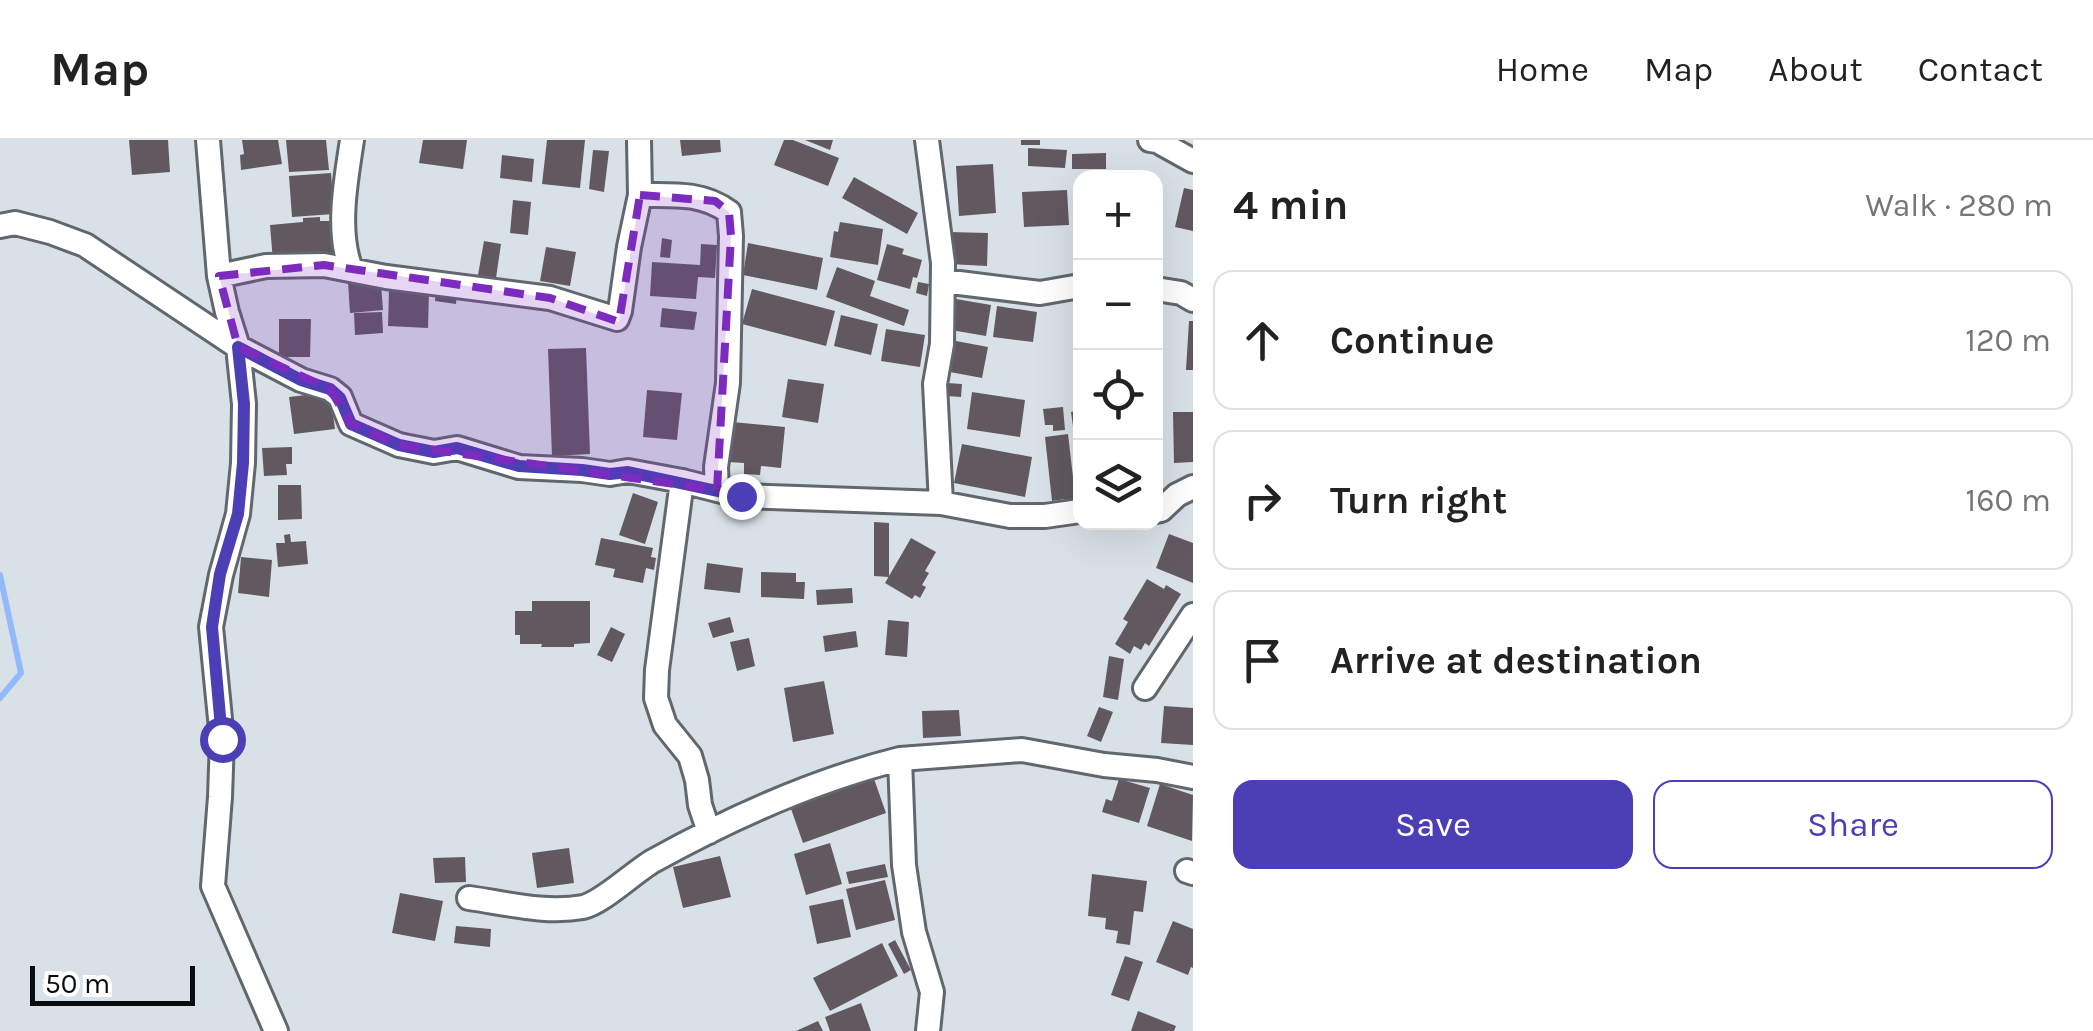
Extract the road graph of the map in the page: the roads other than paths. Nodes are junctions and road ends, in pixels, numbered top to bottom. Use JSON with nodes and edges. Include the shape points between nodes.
{"nodes":[{"id":1,"x":208,"y":140,"type":"edge"},
{"id":2,"x":352,"y":140,"type":"edge"},
{"id":3,"x":639,"y":140,"type":"edge"},
{"id":4,"x":927,"y":140,"type":"edge"},
{"id":5,"x":1150,"y":140,"type":"edge"},
{"id":6,"x":1193,"y":161,"type":"edge"},
{"id":7,"x":640,"y":194,"type":"junction"},
{"id":8,"x":0,"y":226,"type":"edge"},
{"id":9,"x":351,"y":269,"type":"junction"},
{"id":10,"x":219,"y":276,"type":"junction"},
{"id":11,"x":943,"y":280,"type":"junction"},
{"id":12,"x":1073,"y":287,"type":"edge"},
{"id":13,"x":1163,"y":290,"type":"edge"},
{"id":14,"x":1193,"y":300,"type":"edge"},
{"id":15,"x":238,"y":347,"type":"junction"},
{"id":16,"x":682,"y":481,"type":"junction"},
{"id":17,"x":1193,"y":487,"type":"edge"},
{"id":18,"x":717,"y":490,"type":"junction"},
{"id":19,"x":941,"y":504,"type":"junction"},
{"id":20,"x":1163,"y":507,"type":"edge"},
{"id":21,"x":1073,"y":512,"type":"edge"},
{"id":22,"x":1193,"y":615,"type":"edge"},
{"id":23,"x":1144,"y":688,"type":"dead end"},
{"id":24,"x":900,"y":760,"type":"junction"},
{"id":25,"x":1193,"y":777,"type":"edge"},
{"id":26,"x":709,"y":832,"type":"junction"},
{"id":27,"x":469,"y":898,"type":"dead end"},
{"id":28,"x":276,"y":1031,"type":"edge"},
{"id":29,"x":928,"y":1031,"type":"edge"}],
"edges":[{"from":1,"to":10,"type":"street"},
{"from":2,"to":9,"type":"street","via":[[344,216]]},
{"from":3,"to":7,"type":"street"},
{"from":4,"to":11,"type":"street"},
{"from":5,"to":6,"type":"street"},
{"from":7,"to":9,"type":"street","via":[[617,319],[550,298]]},
{"from":7,"to":18,"type":"street","via":[[698,198],[729,212],[728,368]]},
{"from":8,"to":15,"type":"street","via":[[15,223],[86,245]]},
{"from":9,"to":10,"type":"street","via":[[266,266]]},
{"from":10,"to":15,"type":"street"},
{"from":11,"to":12,"type":"street","via":[[1040,293]]},
{"from":11,"to":19,"type":"street","via":[[935,384]]},
{"from":13,"to":14,"type":"street"},
{"from":15,"to":16,"type":"street","via":[[330,389],[351,424],[399,445],[434,452],[457,448],[519,466]]},
{"from":15,"to":28,"type":"street","via":[[244,404],[238,514],[212,627],[222,739],[213,886]]},
{"from":16,"to":18,"type":"street"},
{"from":16,"to":26,"type":"street","via":[[656,698],[665,725],[690,756]]},
{"from":17,"to":20,"type":"street"},
{"from":18,"to":19,"type":"street"},
{"from":19,"to":21,"type":"street","via":[[1010,516]]},
{"from":22,"to":23,"type":"street"},
{"from":24,"to":25,"type":"street","via":[[1022,750]]},
{"from":24,"to":26,"type":"street","via":[[857,770]]},
{"from":24,"to":29,"type":"street","via":[[904,865],[932,992]]},
{"from":26,"to":27,"type":"street","via":[[587,906],[538,908]]}]}
